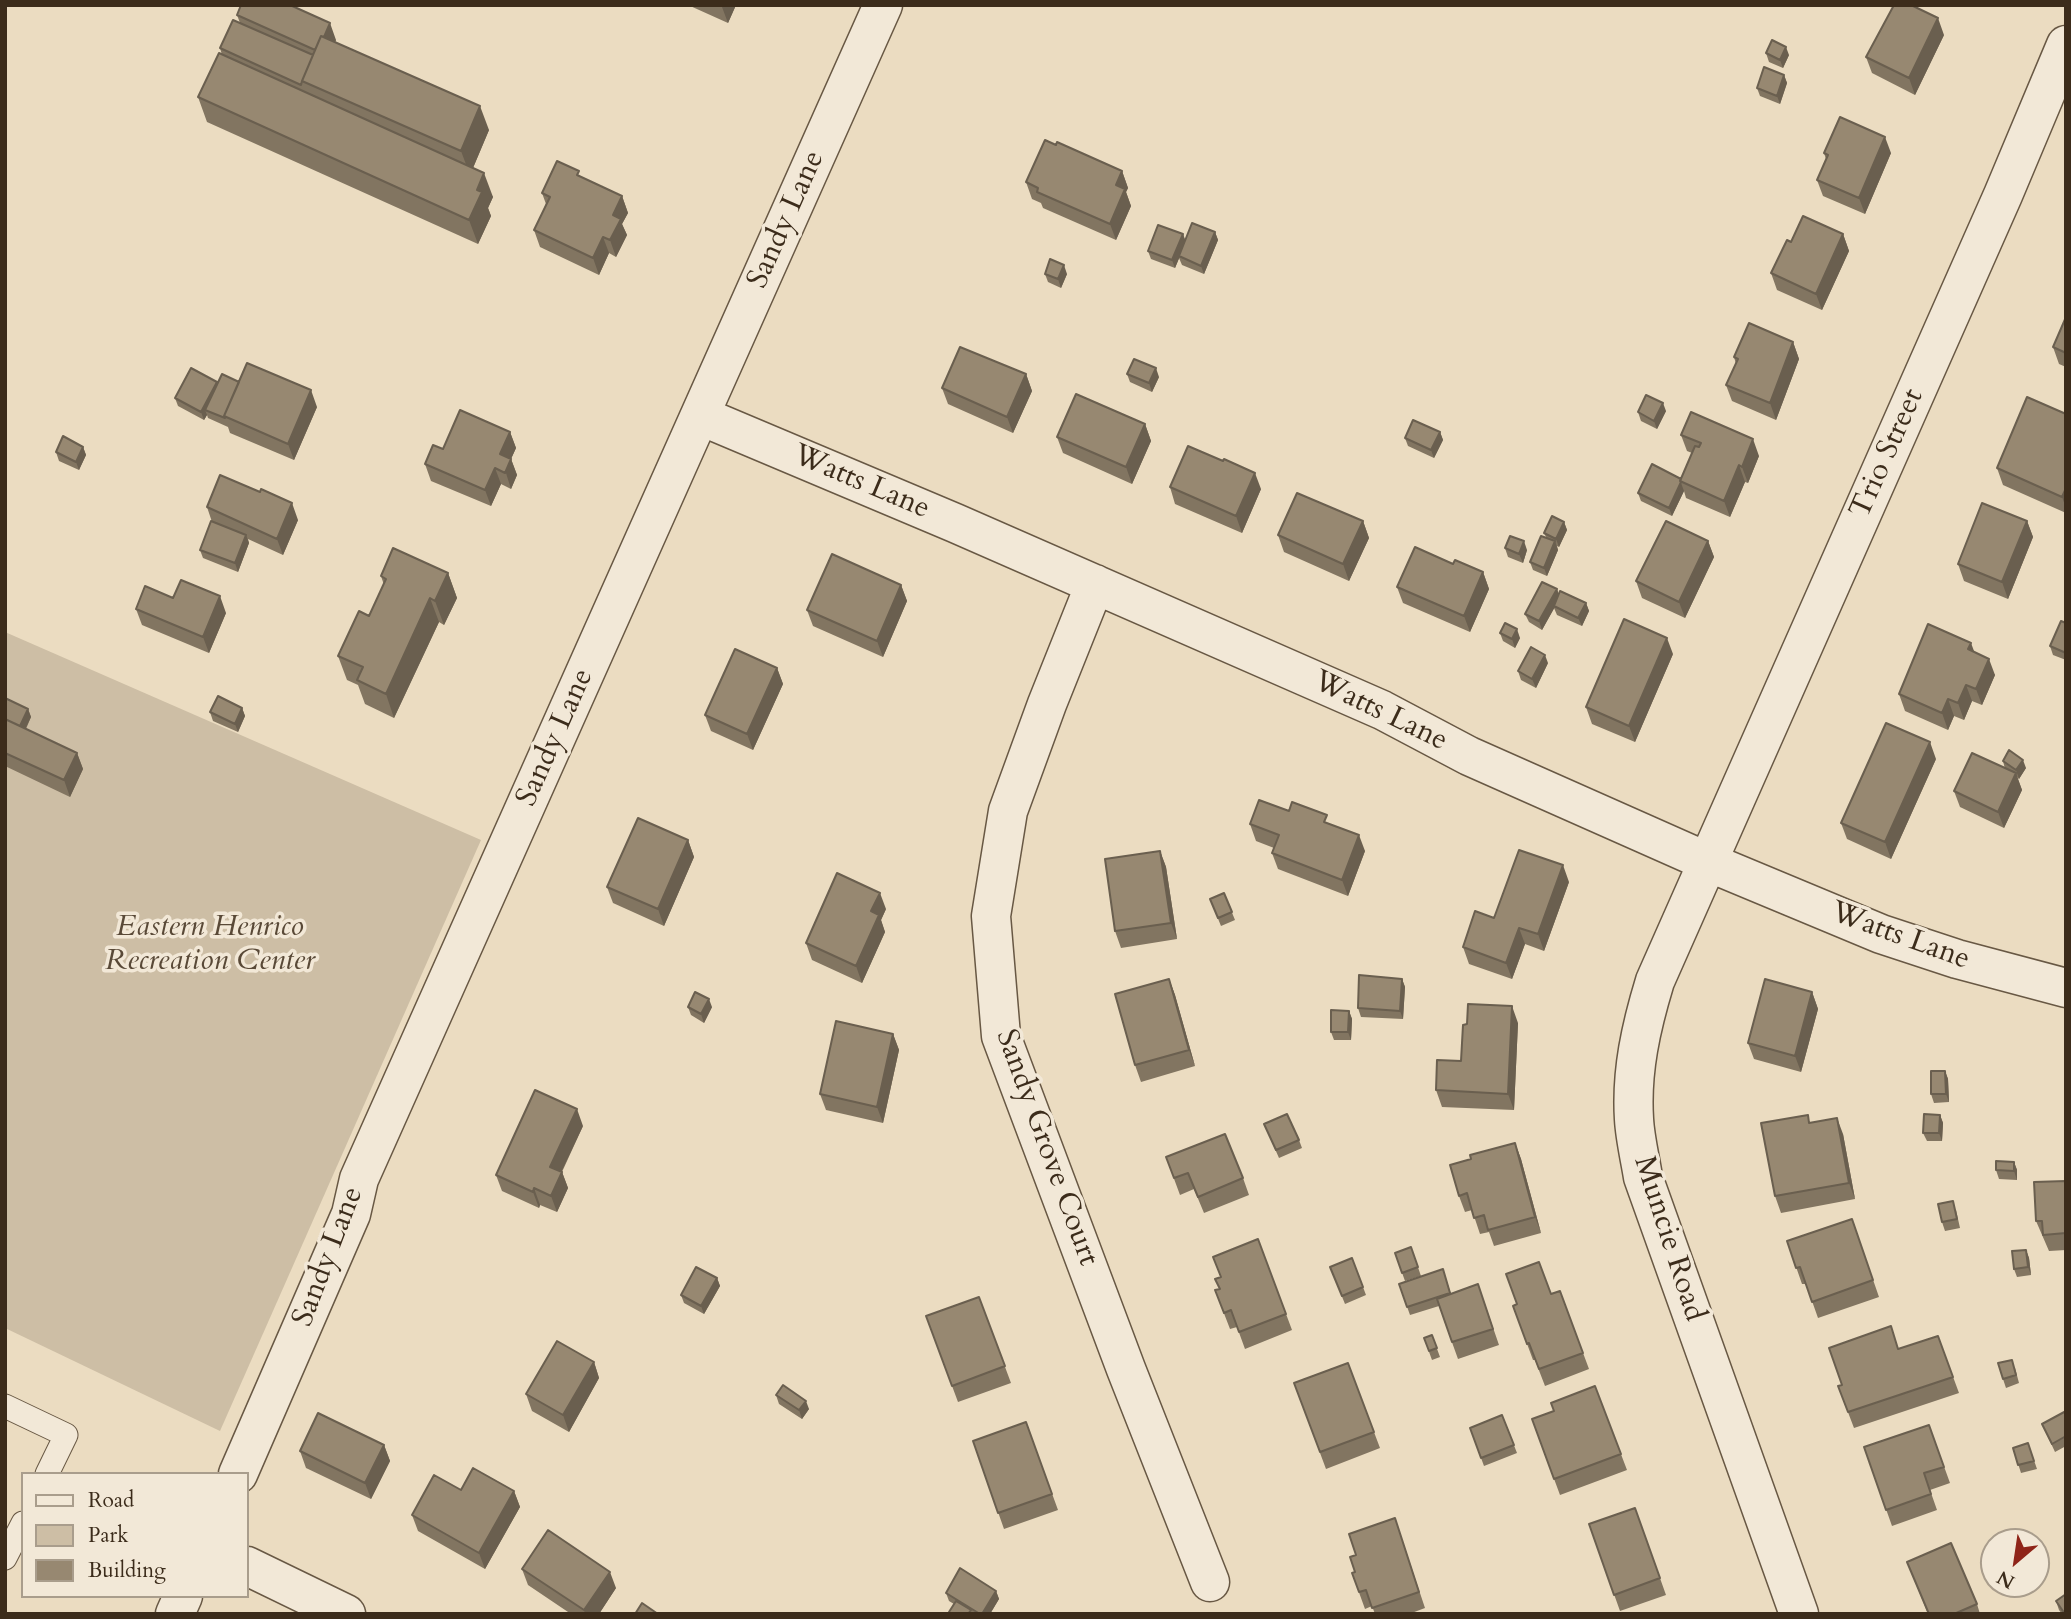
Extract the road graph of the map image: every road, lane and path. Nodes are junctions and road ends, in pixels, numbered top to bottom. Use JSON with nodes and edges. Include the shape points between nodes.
{"nodes":[{"id":1,"x":883,"y":5,"type":"edge"},
{"id":2,"x":2066,"y":45,"type":"edge"},
{"id":3,"x":701,"y":416,"type":"junction"},
{"id":4,"x":1096,"y":584,"type":"junction"},
{"id":5,"x":1708,"y":862,"type":"junction"},
{"id":6,"x":2066,"y":988,"type":"edge"},
{"id":7,"x":5,"y":1406,"type":"edge"},
{"id":8,"x":48,"y":1472,"type":"edge"},
{"id":9,"x":239,"y":1472,"type":"edge"},
{"id":10,"x":21,"y":1527,"type":"edge"},
{"id":11,"x":5,"y":1558,"type":"edge"},
{"id":12,"x":248,"y":1566,"type":"edge"},
{"id":13,"x":1210,"y":1582,"type":"dead end"},
{"id":14,"x":182,"y":1598,"type":"edge"},
{"id":15,"x":175,"y":1614,"type":"edge"},
{"id":16,"x":346,"y":1614,"type":"edge"},
{"id":17,"x":1799,"y":1614,"type":"edge"}],
"edges":[{"from":1,"to":3,"type":"street","name":"Sandy Lane"},
{"from":2,"to":5,"type":"street","name":"Trio Street"},
{"from":3,"to":4,"type":"street","name":"Watts Lane"},
{"from":3,"to":9,"type":"street","name":"Sandy Lane","via":[[359,1179],[351,1214]]},
{"from":4,"to":5,"type":"street","name":"Watts Lane","via":[[1382,710],[1469,756]]},
{"from":4,"to":13,"type":"street","name":"Sandy Grove Court","via":[[1007,811],[991,916],[1001,1036]]},
{"from":5,"to":6,"type":"street","name":"Watts Lane","via":[[1881,934]]},
{"from":5,"to":17,"type":"street","name":"Muncie Road","via":[[1655,981],[1641,1027],[1634,1120],[1643,1177]]},
{"from":7,"to":8,"type":"lane","via":[[66,1435]]},
{"from":10,"to":11,"type":"lane"},
{"from":12,"to":16,"type":"street"},
{"from":14,"to":15,"type":"street"}]}
